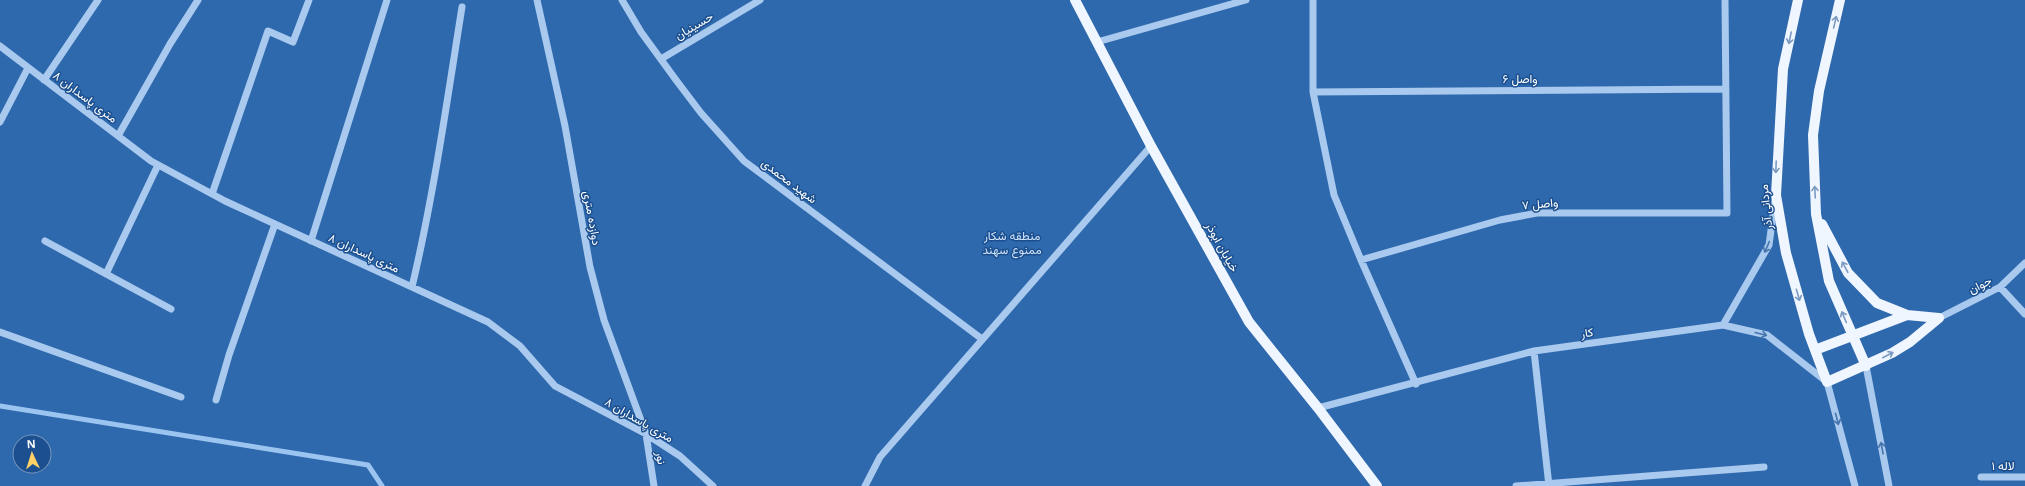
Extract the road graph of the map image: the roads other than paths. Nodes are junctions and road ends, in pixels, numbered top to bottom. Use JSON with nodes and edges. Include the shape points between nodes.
{"nodes":[{"id":1,"x":98,"y":0,"type":"edge"},
{"id":2,"x":198,"y":0,"type":"edge"},
{"id":3,"x":309,"y":0,"type":"edge"},
{"id":4,"x":387,"y":0,"type":"edge"},
{"id":5,"x":538,"y":0,"type":"edge"},
{"id":6,"x":622,"y":0,"type":"edge"},
{"id":7,"x":760,"y":0,"type":"edge"},
{"id":8,"x":1075,"y":0,"type":"edge"},
{"id":9,"x":1246,"y":0,"type":"edge"},
{"id":10,"x":1313,"y":0,"type":"edge"},
{"id":11,"x":1725,"y":0,"type":"edge"},
{"id":12,"x":1798,"y":0,"type":"edge"},
{"id":13,"x":1840,"y":0,"type":"edge"},
{"id":14,"x":462,"y":7,"type":"dead end"},
{"id":15,"x":1097,"y":42,"type":"junction"},
{"id":16,"x":0,"y":46,"type":"edge"},
{"id":17,"x":661,"y":59,"type":"junction"},
{"id":18,"x":28,"y":68,"type":"junction"},
{"id":19,"x":44,"y":80,"type":"junction"},
{"id":20,"x":1726,"y":89,"type":"junction"},
{"id":21,"x":1314,"y":92,"type":"junction"},
{"id":22,"x":0,"y":122,"type":"edge"},
{"id":23,"x":118,"y":136,"type":"junction"},
{"id":24,"x":1151,"y":146,"type":"junction"},
{"id":25,"x":158,"y":165,"type":"junction"},
{"id":26,"x":212,"y":194,"type":"junction"},
{"id":27,"x":1776,"y":195,"type":"junction"},
{"id":28,"x":1816,"y":214,"type":"junction"},
{"id":29,"x":275,"y":224,"type":"junction"},
{"id":30,"x":45,"y":241,"type":"dead end"},
{"id":31,"x":311,"y":241,"type":"junction"},
{"id":32,"x":1360,"y":260,"type":"junction"},
{"id":33,"x":2025,"y":263,"type":"edge"},
{"id":34,"x":106,"y":274,"type":"junction"},
{"id":35,"x":2000,"y":286,"type":"junction"},
{"id":36,"x":412,"y":287,"type":"junction"},
{"id":37,"x":171,"y":309,"type":"dead end"},
{"id":38,"x":2025,"y":314,"type":"edge"},
{"id":39,"x":1907,"y":316,"type":"junction"},
{"id":40,"x":1939,"y":318,"type":"junction"},
{"id":41,"x":1723,"y":324,"type":"junction"},
{"id":42,"x":0,"y":332,"type":"edge"},
{"id":43,"x":1852,"y":336,"type":"junction"},
{"id":44,"x":982,"y":339,"type":"junction"},
{"id":45,"x":1815,"y":350,"type":"junction"},
{"id":46,"x":1534,"y":351,"type":"junction"},
{"id":47,"x":1866,"y":366,"type":"junction"},
{"id":48,"x":1827,"y":382,"type":"junction"},
{"id":49,"x":1416,"y":384,"type":"junction"},
{"id":50,"x":182,"y":397,"type":"dead end"},
{"id":51,"x":216,"y":400,"type":"dead end"},
{"id":52,"x":1318,"y":408,"type":"junction"},
{"id":53,"x":646,"y":434,"type":"junction"},
{"id":54,"x":1764,"y":467,"type":"dead end"},
{"id":55,"x":1981,"y":477,"type":"dead end"},
{"id":56,"x":2025,"y":477,"type":"edge"},
{"id":57,"x":1549,"y":484,"type":"edge"},
{"id":58,"x":654,"y":486,"type":"edge"},
{"id":59,"x":713,"y":486,"type":"edge"},
{"id":60,"x":865,"y":486,"type":"edge"},
{"id":61,"x":1377,"y":486,"type":"edge"},
{"id":62,"x":1516,"y":486,"type":"edge"},
{"id":63,"x":1855,"y":486,"type":"edge"},
{"id":64,"x":1889,"y":486,"type":"edge"}],
"edges":[{"from":1,"to":19,"type":"street"},
{"from":2,"to":23,"type":"street"},
{"from":3,"to":26,"type":"street","via":[[293,42],[268,31]]},
{"from":4,"to":31,"type":"street"},
{"from":5,"to":53,"type":"street","name":"دوازده متری","via":[[565,126],[590,268],[604,320]]},
{"from":6,"to":17,"type":"street","name":"شهید محمدی"},
{"from":7,"to":17,"type":"street","name":"حسینیان"},
{"from":8,"to":15,"type":"main road","name":"خیابان ابوذر"},
{"from":9,"to":15,"type":"street"},
{"from":10,"to":21,"type":"street"},
{"from":11,"to":20,"type":"street"},
{"from":12,"to":27,"type":"main road","name":"مردانی آذر","one_way":true,"via":[[1783,69]]},
{"from":28,"to":13,"type":"main road","one_way":true,"via":[[1813,135],[1819,91]]},
{"from":14,"to":36,"type":"street","via":[[436,172]]},
{"from":15,"to":24,"type":"main road","name":"خیابان ابوذر"},
{"from":16,"to":18,"type":"street","name":"۸ متری پاسداران"},
{"from":17,"to":44,"type":"street","name":"شهید محمدی","via":[[701,113],[744,161]]},
{"from":18,"to":19,"type":"street","name":"۸ متری پاسداران"},
{"from":18,"to":22,"type":"street"},
{"from":19,"to":23,"type":"street","name":"۸ متری پاسداران"},
{"from":20,"to":21,"type":"street","name":"واصل ۶"},
{"from":20,"to":32,"type":"street","name":"واصل ۷","via":[[1727,213],[1537,213],[1500,220]]},
{"from":21,"to":32,"type":"street","via":[[1334,195]]},
{"from":23,"to":25,"type":"street","name":"۸ متری پاسداران"},
{"from":24,"to":44,"type":"street"},
{"from":24,"to":52,"type":"main road","name":"خیابان ابوذر","via":[[1249,322]]},
{"from":25,"to":26,"type":"street","name":"۸ متری پاسداران"},
{"from":25,"to":34,"type":"street"},
{"from":26,"to":29,"type":"street","name":"۸ متری پاسداران"},
{"from":27,"to":41,"type":"street","one_way":true,"via":[[1769,245]]},
{"from":27,"to":45,"type":"main road","name":"مردانی آذر","one_way":true,"via":[[1786,253]]},
{"from":39,"to":28,"type":"main road","one_way":true,"via":[[1876,303],[1848,273]]},
{"from":43,"to":28,"type":"main road","one_way":true,"via":[[1829,281]]},
{"from":29,"to":31,"type":"street","name":"۸ متری پاسداران"},
{"from":29,"to":51,"type":"street"},
{"from":30,"to":34,"type":"street"},
{"from":31,"to":36,"type":"street","name":"۸ متری پاسداران"},
{"from":32,"to":49,"type":"street"},
{"from":33,"to":35,"type":"street","name":"جوان"},
{"from":34,"to":37,"type":"street"},
{"from":35,"to":38,"type":"street"},
{"from":35,"to":40,"type":"street","name":"جوان"},
{"from":36,"to":53,"type":"street","name":"۸ متری پاسداران","via":[[488,322],[520,346],[555,386]]},
{"from":39,"to":40,"type":"main road"},
{"from":39,"to":43,"type":"main road"},
{"from":47,"to":40,"type":"main road","one_way":true,"via":[[1910,342]]},
{"from":41,"to":46,"type":"street","name":"کار"},
{"from":41,"to":48,"type":"street","one_way":true,"via":[[1767,335]]},
{"from":42,"to":50,"type":"street"},
{"from":43,"to":45,"type":"main road"},
{"from":43,"to":47,"type":"main road"},
{"from":44,"to":60,"type":"street","via":[[880,457]]},
{"from":45,"to":48,"type":"main road","name":"مردانی آذر"},
{"from":46,"to":49,"type":"street","name":"کار"},
{"from":46,"to":57,"type":"street"},
{"from":47,"to":48,"type":"main road"},
{"from":64,"to":47,"type":"street","one_way":true},
{"from":48,"to":63,"type":"street","one_way":true},
{"from":49,"to":52,"type":"street","name":"کار"},
{"from":52,"to":61,"type":"main road","name":"خیابان ابوذر"},
{"from":53,"to":58,"type":"street","name":"نور"},
{"from":53,"to":59,"type":"street","name":"۸ متری پاسداران","via":[[680,456]]},
{"from":54,"to":57,"type":"street"},
{"from":55,"to":56,"type":"street","name":"لاله ۱"},
{"from":57,"to":62,"type":"street"}]}
